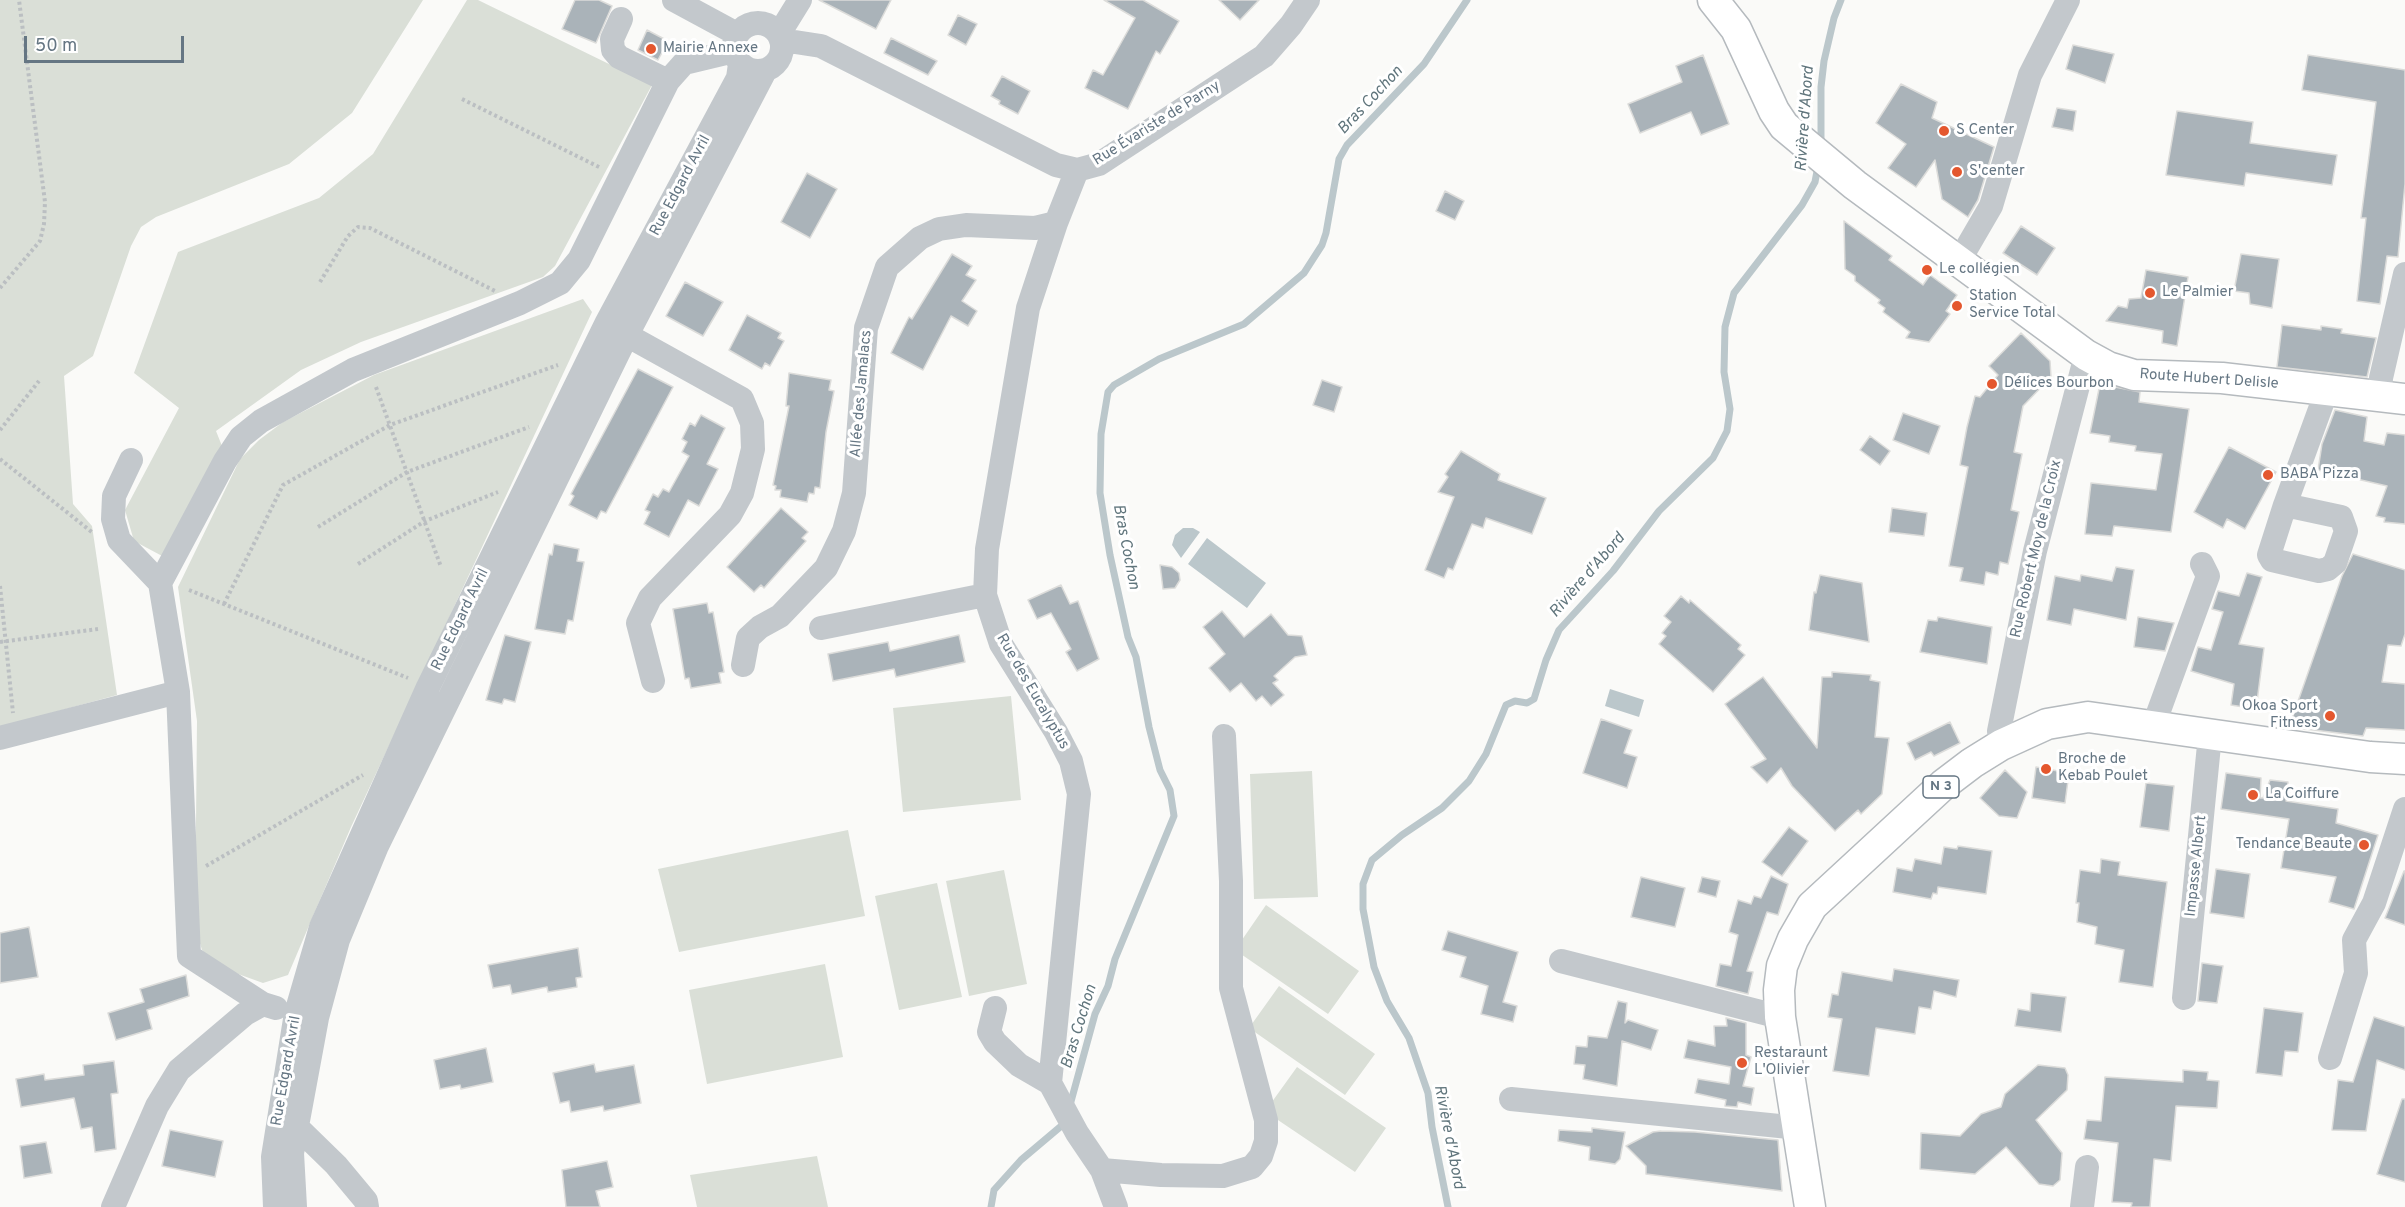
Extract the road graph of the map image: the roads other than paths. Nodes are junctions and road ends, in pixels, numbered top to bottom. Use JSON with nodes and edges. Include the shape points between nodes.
{"nodes":[{"id":1,"x":674,"y":0,"type":"edge"},
{"id":2,"x":779,"y":0,"type":"edge"},
{"id":3,"x":800,"y":0,"type":"edge"},
{"id":4,"x":1308,"y":0,"type":"edge"},
{"id":5,"x":1713,"y":0,"type":"edge"},
{"id":6,"x":2068,"y":0,"type":"edge"},
{"id":7,"x":621,"y":19,"type":"dead end"},
{"id":8,"x":773,"y":45,"type":"junction"},
{"id":9,"x":737,"y":49,"type":"junction"},
{"id":10,"x":668,"y":81,"type":"junction"},
{"id":11,"x":1077,"y":170,"type":"junction"},
{"id":12,"x":1056,"y":223,"type":"junction"},
{"id":13,"x":1959,"y":261,"type":"junction"},
{"id":14,"x":2405,"y":274,"type":"edge"},
{"id":15,"x":617,"y":329,"type":"junction"},
{"id":16,"x":2086,"y":355,"type":"junction"},
{"id":17,"x":2327,"y":390,"type":"junction"},
{"id":18,"x":2392,"y":398,"type":"edge"},
{"id":19,"x":131,"y":460,"type":"dead end"},
{"id":20,"x":2285,"y":505,"type":"dead end"},
{"id":21,"x":2202,"y":564,"type":"dead end"},
{"id":22,"x":160,"y":583,"type":"junction"},
{"id":23,"x":984,"y":595,"type":"junction"},
{"id":24,"x":821,"y":628,"type":"dead end"},
{"id":25,"x":743,"y":665,"type":"dead end"},
{"id":26,"x":653,"y":681,"type":"dead end"},
{"id":27,"x":178,"y":692,"type":"junction"},
{"id":28,"x":2153,"y":727,"type":"junction"},
{"id":29,"x":2210,"y":735,"type":"junction"},
{"id":30,"x":7,"y":736,"type":"edge"},
{"id":31,"x":1224,"y":736,"type":"dead end"},
{"id":32,"x":2001,"y":745,"type":"junction"},
{"id":33,"x":2405,"y":759,"type":"edge"},
{"id":34,"x":2405,"y":809,"type":"edge"},
{"id":35,"x":1561,"y":961,"type":"dead end"},
{"id":36,"x":2184,"y":998,"type":"dead end"},
{"id":37,"x":262,"y":1004,"type":"junction"},
{"id":38,"x":996,"y":1008,"type":"dead end"},
{"id":39,"x":307,"y":1016,"type":"junction"},
{"id":40,"x":1780,"y":1017,"type":"junction"},
{"id":41,"x":2330,"y":1058,"type":"dead end"},
{"id":42,"x":1050,"y":1083,"type":"junction"},
{"id":43,"x":1511,"y":1099,"type":"dead end"},
{"id":44,"x":297,"y":1127,"type":"junction"},
{"id":45,"x":1799,"y":1128,"type":"junction"},
{"id":46,"x":2087,"y":1167,"type":"dead end"},
{"id":47,"x":1102,"y":1170,"type":"junction"},
{"id":48,"x":113,"y":1207,"type":"edge"},
{"id":49,"x":275,"y":1207,"type":"edge"},
{"id":50,"x":295,"y":1207,"type":"edge"},
{"id":51,"x":367,"y":1207,"type":"edge"},
{"id":52,"x":1116,"y":1207,"type":"edge"},
{"id":53,"x":1810,"y":1207,"type":"edge"},
{"id":54,"x":2082,"y":1207,"type":"edge"}],
"edges":[{"from":1,"to":9,"type":"street","name":"Rue Évariste de Parny"},
{"from":2,"to":8,"type":"street","name":"Rue Edgard Avril"},
{"from":3,"to":8,"type":"street","name":"Rue Edgard Avril"},
{"from":4,"to":11,"type":"street","name":"Rue Évariste de Parny","via":[[1263,56],[1099,164]]},
{"from":5,"to":13,"type":"main road","name":"Route Hubert Delisle","via":[[1736,29],[1784,126],[1855,185]]},
{"from":6,"to":13,"type":"street","via":[[2030,75],[1991,206]]},
{"from":7,"to":10,"type":"street","via":[[612,39],[613,50],[619,57]]},
{"from":8,"to":9,"type":"street","via":[[747,25]]},
{"from":8,"to":9,"type":"street","name":"Rue Évariste de Parny","via":[[751,71]]},
{"from":8,"to":11,"type":"street","name":"Rue Évariste de Parny","via":[[821,46],[1056,165]]},
{"from":8,"to":15,"type":"street","name":"Rue Edgard Avril"},
{"from":9,"to":10,"type":"street","via":[[684,63]]},
{"from":9,"to":15,"type":"street","name":"Rue Edgard Avril","via":[[738,78]]},
{"from":10,"to":22,"type":"street","via":[[579,260],[560,283],[353,370],[261,421],[241,437],[225,460]]},
{"from":11,"to":12,"type":"street","name":"Rue des Eucalyptus"},
{"from":12,"to":23,"type":"street","name":"Rue des Eucalyptus","via":[[1028,308],[987,549]]},
{"from":12,"to":25,"type":"street","name":"Allée des Jamalacs","via":[[1035,228],[966,225],[939,229],[911,245],[887,267],[866,328],[854,493],[844,531],[826,568],[780,616],[748,638]]},
{"from":13,"to":16,"type":"main road","name":"Route Hubert Delisle"},
{"from":14,"to":18,"type":"street","via":[[2381,378]]},
{"from":15,"to":26,"type":"street","via":[[742,399],[752,423],[753,449],[742,493],[730,515],[650,598],[638,623]]},
{"from":15,"to":39,"type":"street","name":"Rue Edgard Avril","via":[[378,846]]},
{"from":16,"to":17,"type":"main road","name":"Route Hubert Delisle","via":[[2134,375],[2222,378]]},
{"from":16,"to":32,"type":"street","name":"Rue Robert Moy de la Croix","via":[[2035,551],[1999,731]]},
{"from":17,"to":18,"type":"main road","name":"Route Hubert Delisle"},
{"from":17,"to":20,"type":"street"},
{"from":19,"to":22,"type":"street","via":[[114,496],[113,519],[119,540]]},
{"from":21,"to":28,"type":"street","via":[[2208,576]]},
{"from":22,"to":27,"type":"street"},
{"from":23,"to":24,"type":"street"},
{"from":23,"to":42,"type":"street","name":"Rue des Eucalyptus","via":[[1001,644],[1071,761],[1079,794]]},
{"from":27,"to":30,"type":"street"},
{"from":27,"to":37,"type":"street","via":[[189,956]]},
{"from":28,"to":29,"type":"main road","number":"N 3"},
{"from":28,"to":32,"type":"main road","number":"N 3","via":[[2088,717],[2047,724]]},
{"from":29,"to":33,"type":"main road","number":"N 3"},
{"from":29,"to":36,"type":"street","name":"Impasse Albert"},
{"from":31,"to":47,"type":"street","via":[[1231,988],[1266,1120],[1266,1141],[1252,1167],[1223,1176]]},
{"from":32,"to":40,"type":"main road","number":"N 3","via":[[1943,785],[1812,906],[1782,966]]},
{"from":34,"to":41,"type":"street","via":[[2374,903],[2354,940],[2355,973]]},
{"from":35,"to":40,"type":"street"},
{"from":37,"to":39,"type":"street"},
{"from":37,"to":48,"type":"street","via":[[179,1070],[157,1106]]},
{"from":38,"to":42,"type":"street","via":[[989,1032],[995,1042],[1019,1065]]},
{"from":39,"to":44,"type":"street","name":"Rue Edgard Avril"},
{"from":39,"to":49,"type":"street","name":"Rue Edgard Avril","via":[[273,1157]]},
{"from":40,"to":45,"type":"main road","number":"N 3"},
{"from":42,"to":47,"type":"street"},
{"from":43,"to":45,"type":"street"},
{"from":44,"to":50,"type":"street","name":"Rue Edgard Avril","via":[[292,1153]]},
{"from":44,"to":51,"type":"street","via":[[336,1165]]},
{"from":45,"to":53,"type":"main road","number":"N 3"},
{"from":46,"to":54,"type":"street"},
{"from":47,"to":52,"type":"street"}]}
